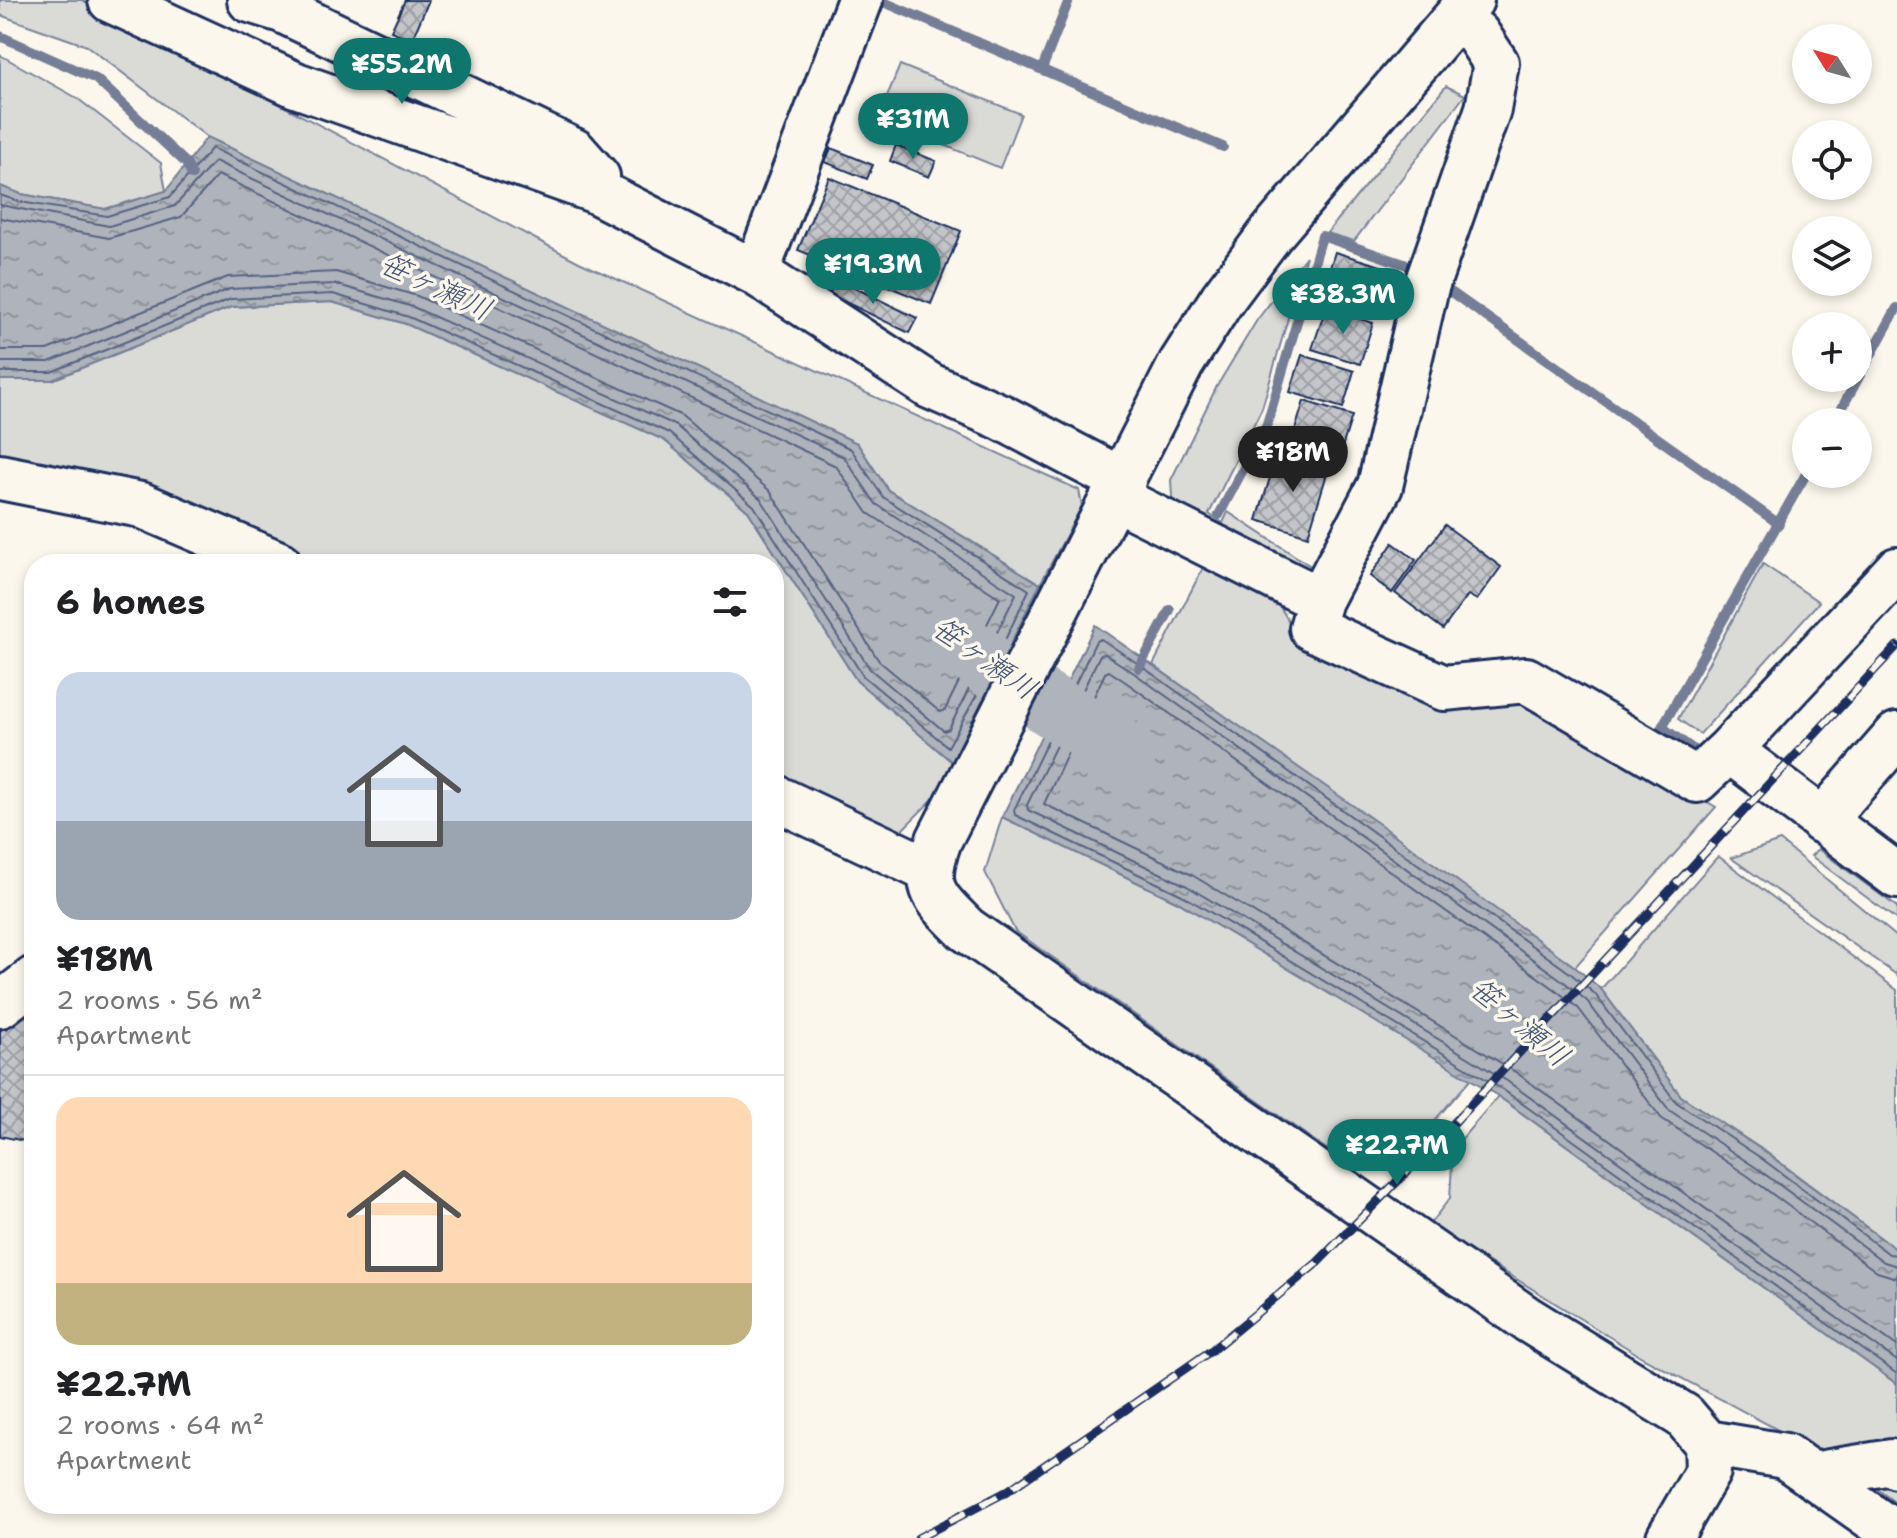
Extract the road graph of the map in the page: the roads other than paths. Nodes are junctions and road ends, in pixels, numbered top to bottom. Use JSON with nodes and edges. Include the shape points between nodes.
{"nodes":[{"id":1,"x":111,"y":0,"type":"edge"},
{"id":2,"x":250,"y":0,"type":"edge"},
{"id":3,"x":860,"y":0,"type":"edge"},
{"id":4,"x":1465,"y":9,"type":"edge"},
{"id":5,"x":594,"y":190,"type":"junction"},
{"id":6,"x":756,"y":273,"type":"junction"},
{"id":7,"x":0,"y":477,"type":"edge"},
{"id":8,"x":1113,"y":497,"type":"junction"},
{"id":9,"x":256,"y":554,"type":"edge"},
{"id":10,"x":1897,"y":570,"type":"edge"},
{"id":11,"x":1320,"y":600,"type":"junction"},
{"id":12,"x":1897,"y":735,"type":"edge"},
{"id":13,"x":1719,"y":760,"type":"junction"},
{"id":14,"x":784,"y":801,"type":"edge"},
{"id":15,"x":1822,"y":821,"type":"junction"},
{"id":16,"x":934,"y":855,"type":"junction"},
{"id":17,"x":1897,"y":876,"type":"edge"},
{"id":18,"x":24,"y":987,"type":"edge"},
{"id":19,"x":0,"y":1005,"type":"edge"},
{"id":20,"x":1707,"y":1443,"type":"junction"},
{"id":21,"x":1897,"y":1466,"type":"edge"},
{"id":22,"x":1812,"y":1475,"type":"junction"},
{"id":23,"x":1897,"y":1535,"type":"edge"},
{"id":24,"x":1669,"y":1538,"type":"edge"}],
"edges":[{"from":1,"to":5,"type":"street","via":[[296,85]]},
{"from":2,"to":5,"type":"street","via":[[282,10],[574,151],[597,177]]},
{"from":3,"to":6,"type":"street"},
{"from":4,"to":8,"type":"street","via":[[1270,235],[1223,298],[1181,364]]},
{"from":4,"to":11,"type":"street","via":[[1496,63],[1488,109],[1426,287],[1380,486]]},
{"from":5,"to":6,"type":"street"},
{"from":6,"to":8,"type":"street","via":[[930,386],[1001,417]]},
{"from":7,"to":9,"type":"street","via":[[141,505]]},
{"from":8,"to":11,"type":"street"},
{"from":8,"to":16,"type":"street"},
{"from":10,"to":13,"type":"street"},
{"from":11,"to":13,"type":"street","via":[[1312,628],[1444,688],[1526,680],[1697,780]]},
{"from":12,"to":15,"type":"street"},
{"from":13,"to":15,"type":"street"},
{"from":14,"to":16,"type":"street"},
{"from":15,"to":17,"type":"street"},
{"from":16,"to":20,"type":"street","via":[[938,901],[966,929],[1527,1319],[1684,1416]]},
{"from":18,"to":19,"type":"street"},
{"from":20,"to":22,"type":"street","via":[[1785,1456]]},
{"from":20,"to":24,"type":"street","via":[[1708,1471]]},
{"from":21,"to":22,"type":"street","via":[[1892,1462]]},
{"from":22,"to":23,"type":"street"}]}
